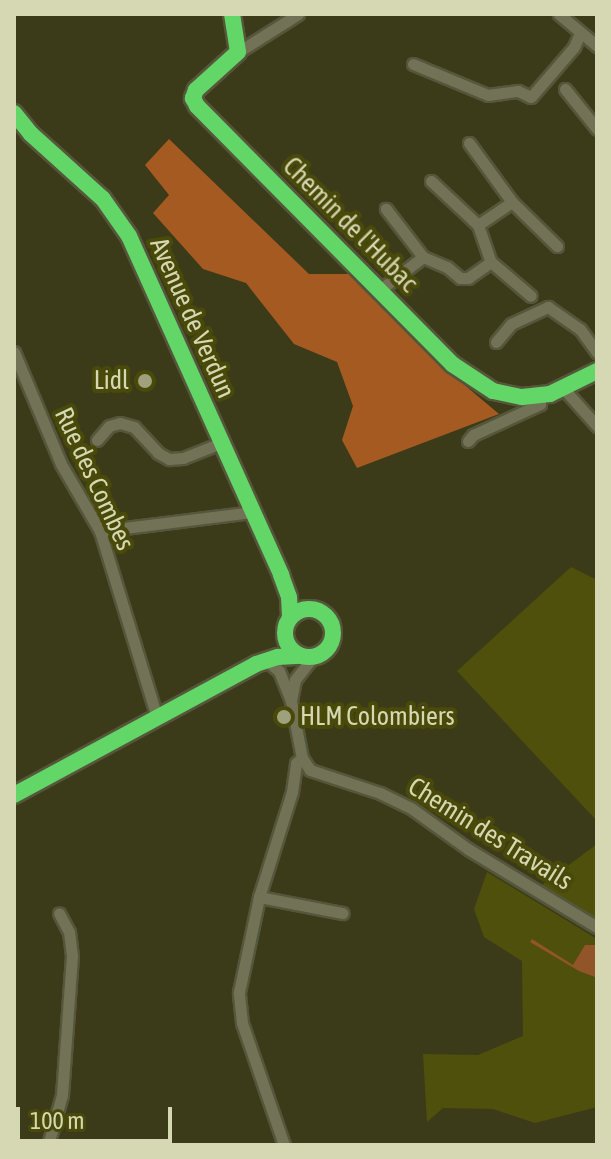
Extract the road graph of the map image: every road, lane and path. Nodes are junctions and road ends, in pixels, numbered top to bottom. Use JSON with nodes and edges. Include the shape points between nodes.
{"nodes":[{"id":1,"x":232,"y":14,"type":"edge"},
{"id":2,"x":298,"y":14,"type":"edge"},
{"id":3,"x":559,"y":14,"type":"edge"},
{"id":4,"x":579,"y":35,"type":"junction"},
{"id":5,"x":597,"y":46,"type":"edge"},
{"id":6,"x":238,"y":52,"type":"junction"},
{"id":7,"x":413,"y":64,"type":"dead end"},
{"id":8,"x":565,"y":89,"type":"dead end"},
{"id":9,"x":14,"y":113,"type":"edge"},
{"id":10,"x":597,"y":129,"type":"edge"},
{"id":11,"x":469,"y":143,"type":"dead end"},
{"id":12,"x":431,"y":181,"type":"dead end"},
{"id":13,"x":512,"y":202,"type":"junction"},
{"id":14,"x":386,"y":209,"type":"dead end"},
{"id":15,"x":478,"y":225,"type":"junction"},
{"id":16,"x":557,"y":246,"type":"dead end"},
{"id":17,"x":423,"y":257,"type":"junction"},
{"id":18,"x":491,"y":262,"type":"junction"},
{"id":19,"x":381,"y":289,"type":"junction"},
{"id":20,"x":531,"y":296,"type":"dead end"},
{"id":21,"x":496,"y":342,"type":"dead end"},
{"id":22,"x":14,"y":352,"type":"edge"},
{"id":23,"x":597,"y":352,"type":"edge"},
{"id":24,"x":597,"y":371,"type":"edge"},
{"id":25,"x":563,"y":388,"type":"junction"},
{"id":26,"x":540,"y":396,"type":"junction"},
{"id":27,"x":597,"y":426,"type":"edge"},
{"id":28,"x":97,"y":440,"type":"dead end"},
{"id":29,"x":468,"y":441,"type":"dead end"},
{"id":30,"x":221,"y":443,"type":"junction"},
{"id":31,"x":252,"y":512,"type":"junction"},
{"id":32,"x":100,"y":531,"type":"junction"},
{"id":33,"x":281,"y":575,"type":"junction"},
{"id":34,"x":310,"y":609,"type":"junction"},
{"id":35,"x":287,"y":626,"type":"junction"},
{"id":36,"x":300,"y":655,"type":"junction"},
{"id":37,"x":261,"y":662,"type":"junction"},
{"id":38,"x":295,"y":680,"type":"junction"},
{"id":39,"x":291,"y":701,"type":"junction"},
{"id":40,"x":157,"y":717,"type":"junction"},
{"id":41,"x":302,"y":758,"type":"junction"},
{"id":42,"x":310,"y":770,"type":"junction"},
{"id":43,"x":292,"y":792,"type":"junction"},
{"id":44,"x":14,"y":795,"type":"edge"},
{"id":45,"x":259,"y":897,"type":"junction"},
{"id":46,"x":59,"y":913,"type":"dead end"},
{"id":47,"x":342,"y":913,"type":"dead end"},
{"id":48,"x":597,"y":927,"type":"edge"},
{"id":49,"x":48,"y":1145,"type":"edge"},
{"id":50,"x":284,"y":1145,"type":"edge"}],
"edges":[{"from":1,"to":6,"type":"main road"},
{"from":2,"to":6,"type":"street","name":"Chemin de l'Hubac"},
{"from":3,"to":4,"type":"street"},
{"from":4,"to":5,"type":"street"},
{"from":4,"to":7,"type":"street","via":[[531,97],[518,91],[488,95]]},
{"from":6,"to":19,"type":"main road","name":"Chemin de l'Hubac","via":[[196,90],[197,106]]},
{"from":8,"to":10,"type":"street"},
{"from":9,"to":30,"type":"main road","name":"Avenue de Verdun","via":[[116,214]]},
{"from":11,"to":13,"type":"street"},
{"from":12,"to":15,"type":"street"},
{"from":13,"to":15,"type":"street"},
{"from":13,"to":16,"type":"street"},
{"from":14,"to":17,"type":"street"},
{"from":15,"to":18,"type":"street"},
{"from":17,"to":18,"type":"street","name":"Chemin de l'Hubac","via":[[460,278]]},
{"from":17,"to":19,"type":"street"},
{"from":18,"to":20,"type":"street"},
{"from":19,"to":26,"type":"main road","name":"Chemin de l'Hubac","via":[[474,380],[510,396]]},
{"from":21,"to":23,"type":"street","via":[[511,324],[548,307],[580,329]]},
{"from":22,"to":32,"type":"street","name":"Rue des Combes","via":[[61,464]]},
{"from":24,"to":25,"type":"main road"},
{"from":25,"to":26,"type":"main road"},
{"from":25,"to":27,"type":"street"},
{"from":26,"to":29,"type":"street","via":[[540,404]]},
{"from":28,"to":30,"type":"street","via":[[109,426],[120,423],[134,427],[169,459]]},
{"from":30,"to":31,"type":"main road","name":"Avenue de Verdun"},
{"from":31,"to":32,"type":"street"},
{"from":31,"to":33,"type":"main road","name":"Avenue de Verdun"},
{"from":32,"to":40,"type":"street","name":"Rue des Combes"},
{"from":33,"to":34,"type":"main road","name":"Avenue de Verdun"},
{"from":33,"to":35,"type":"main road","name":"Avenue de Verdun","via":[[289,597]]},
{"from":34,"to":35,"type":"main road"},
{"from":34,"to":36,"type":"main road","via":[[327,617],[333,629],[329,648]]},
{"from":35,"to":36,"type":"main road"},
{"from":35,"to":37,"type":"main road"},
{"from":36,"to":37,"type":"main road"},
{"from":36,"to":38,"type":"street"},
{"from":36,"to":38,"type":"street"},
{"from":37,"to":39,"type":"street","via":[[279,671]]},
{"from":37,"to":40,"type":"main road"},
{"from":38,"to":39,"type":"street"},
{"from":39,"to":41,"type":"street"},
{"from":40,"to":44,"type":"main road"},
{"from":41,"to":42,"type":"street"},
{"from":41,"to":43,"type":"street","via":[[296,763]]},
{"from":42,"to":43,"type":"street"},
{"from":42,"to":48,"type":"street","name":"Chemin des Travails","via":[[411,808]]},
{"from":43,"to":45,"type":"street"},
{"from":45,"to":47,"type":"street"},
{"from":45,"to":50,"type":"street","via":[[239,1008]]},
{"from":46,"to":49,"type":"street","via":[[69,932],[72,956],[62,1095]]}]}
